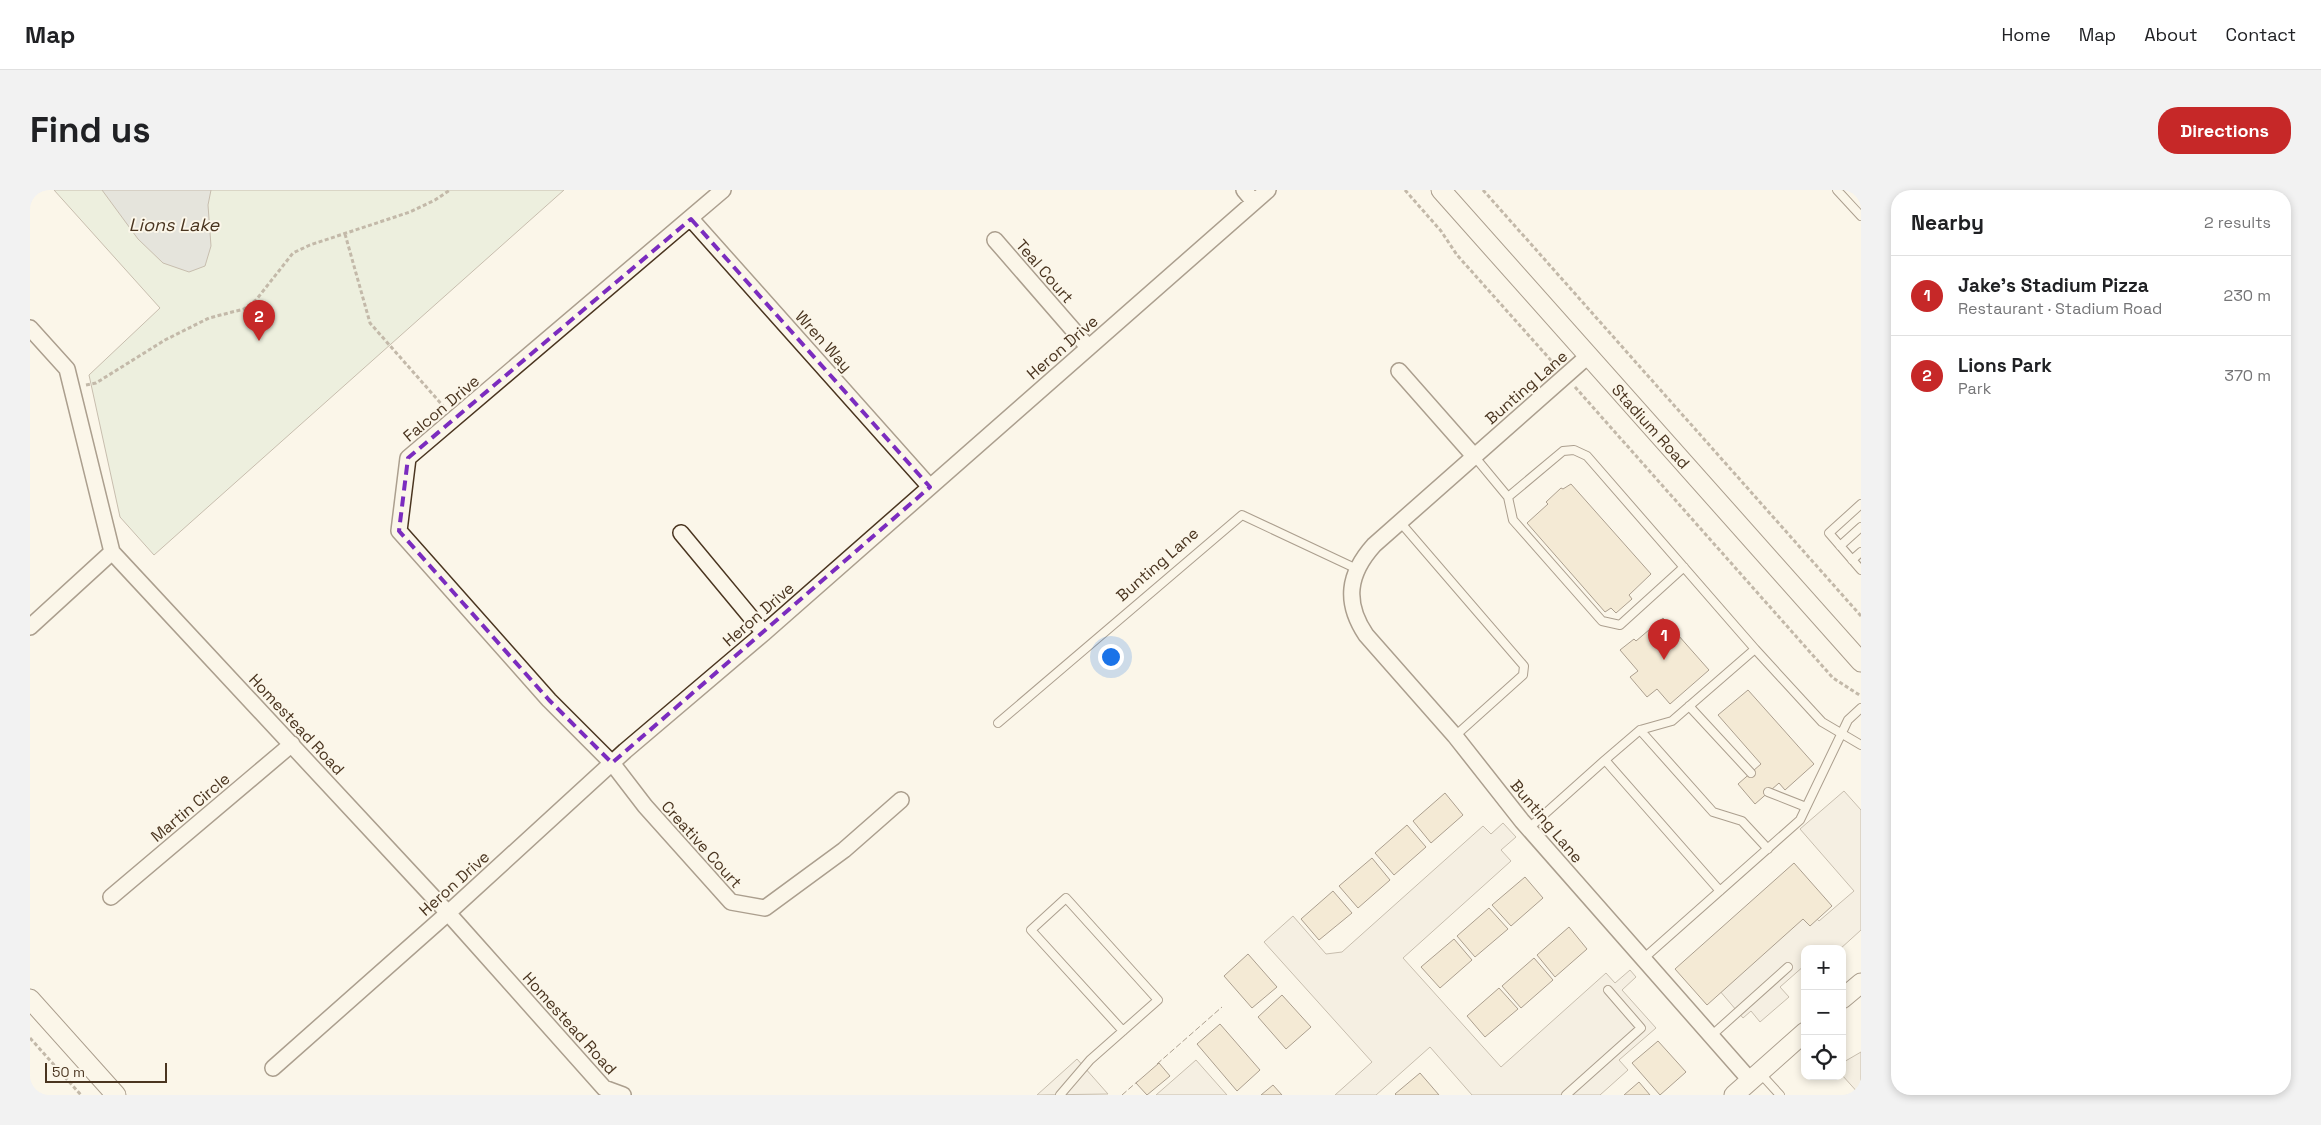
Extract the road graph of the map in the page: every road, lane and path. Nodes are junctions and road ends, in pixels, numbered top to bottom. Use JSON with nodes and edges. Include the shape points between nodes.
{"nodes":[{"id":1,"x":450,"y":190,"type":"edge"},
{"id":2,"x":723,"y":190,"type":"edge"},
{"id":3,"x":1244,"y":190,"type":"edge"},
{"id":4,"x":1268,"y":190,"type":"edge"},
{"id":5,"x":1405,"y":190,"type":"edge"},
{"id":6,"x":1441,"y":190,"type":"edge"},
{"id":7,"x":1483,"y":190,"type":"edge"},
{"id":8,"x":1838,"y":190,"type":"edge"},
{"id":9,"x":1254,"y":202,"type":"junction"},
{"id":10,"x":1861,"y":216,"type":"edge"},
{"id":11,"x":691,"y":219,"type":"junction"},
{"id":12,"x":345,"y":234,"type":"junction"},
{"id":13,"x":995,"y":240,"type":"dead end"},
{"id":14,"x":30,"y":328,"type":"edge"},
{"id":15,"x":1088,"y":348,"type":"junction"},
{"id":16,"x":1588,"y":356,"type":"junction"},
{"id":17,"x":1399,"y":371,"type":"dead end"},
{"id":18,"x":1565,"y":376,"type":"junction"},
{"id":19,"x":72,"y":389,"type":"junction"},
{"id":20,"x":454,"y":419,"type":"junction"},
{"id":21,"x":1474,"y":456,"type":"junction"},
{"id":22,"x":930,"y":487,"type":"junction"},
{"id":23,"x":1508,"y":496,"type":"junction"},
{"id":24,"x":1861,"y":504,"type":"edge"},
{"id":25,"x":1400,"y":522,"type":"junction"},
{"id":26,"x":1861,"y":527,"type":"edge"},
{"id":27,"x":681,"y":533,"type":"dead end"},
{"id":28,"x":1840,"y":546,"type":"junction"},
{"id":29,"x":112,"y":552,"type":"junction"},
{"id":30,"x":1861,"y":552,"type":"edge"},
{"id":31,"x":1852,"y":560,"type":"junction"},
{"id":32,"x":1684,"y":567,"type":"junction"},
{"id":33,"x":1357,"y":569,"type":"junction"},
{"id":34,"x":1861,"y":570,"type":"edge"},
{"id":35,"x":1861,"y":616,"type":"edge"},
{"id":36,"x":30,"y":627,"type":"edge"},
{"id":37,"x":764,"y":633,"type":"junction"},
{"id":38,"x":1755,"y":649,"type":"junction"},
{"id":39,"x":1861,"y":662,"type":"edge"},
{"id":40,"x":1861,"y":696,"type":"edge"},
{"id":41,"x":1689,"y":706,"type":"junction"},
{"id":42,"x":1861,"y":708,"type":"edge"},
{"id":43,"x":998,"y":723,"type":"dead end"},
{"id":44,"x":1640,"y":730,"type":"junction"},
{"id":45,"x":1842,"y":734,"type":"junction"},
{"id":46,"x":1455,"y":736,"type":"junction"},
{"id":47,"x":292,"y":744,"type":"junction"},
{"id":48,"x":1861,"y":745,"type":"edge"},
{"id":49,"x":1605,"y":760,"type":"junction"},
{"id":50,"x":612,"y":763,"type":"junction"},
{"id":51,"x":1751,"y":773,"type":"dead end"},
{"id":52,"x":1768,"y":792,"type":"dead end"},
{"id":53,"x":901,"y":800,"type":"dead end"},
{"id":54,"x":1806,"y":808,"type":"junction"},
{"id":55,"x":1529,"y":828,"type":"junction"},
{"id":56,"x":1768,"y":849,"type":"junction"},
{"id":57,"x":1720,"y":891,"type":"junction"},
{"id":58,"x":111,"y":897,"type":"dead end"},
{"id":59,"x":448,"y":913,"type":"junction"},
{"id":60,"x":1643,"y":959,"type":"junction"},
{"id":61,"x":1788,"y":967,"type":"dead end"},
{"id":62,"x":1861,"y":983,"type":"edge"},
{"id":63,"x":1608,"y":990,"type":"dead end"},
{"id":64,"x":1846,"y":996,"type":"edge"},
{"id":65,"x":30,"y":999,"type":"edge"},
{"id":66,"x":1123,"y":1031,"type":"junction"},
{"id":67,"x":1802,"y":1035,"type":"edge"},
{"id":68,"x":1711,"y":1036,"type":"junction"},
{"id":69,"x":30,"y":1038,"type":"edge"},
{"id":70,"x":273,"y":1068,"type":"dead end"},
{"id":71,"x":1755,"y":1076,"type":"junction"},
{"id":72,"x":81,"y":1095,"type":"edge"},
{"id":73,"x":116,"y":1095,"type":"edge"},
{"id":74,"x":622,"y":1095,"type":"edge"},
{"id":75,"x":1060,"y":1095,"type":"edge"},
{"id":76,"x":1566,"y":1095,"type":"edge"},
{"id":77,"x":1734,"y":1095,"type":"edge"},
{"id":78,"x":1780,"y":1095,"type":"edge"}],
"edges":[{"from":1,"to":12,"type":"path","via":[[410,212]]},
{"from":2,"to":11,"type":"street","name":"Falcon Drive"},
{"from":3,"to":9,"type":"street"},
{"from":4,"to":9,"type":"street","name":"Heron Drive"},
{"from":5,"to":18,"type":"path","via":[[1457,255]]},
{"from":6,"to":16,"type":"street","name":"Stadium Road"},
{"from":7,"to":35,"type":"path"},
{"from":8,"to":10,"type":"lane"},
{"from":9,"to":15,"type":"street","name":"Heron Drive"},
{"from":11,"to":20,"type":"street","name":"Falcon Drive"},
{"from":11,"to":22,"type":"street","name":"Wren Way"},
{"from":12,"to":19,"type":"path","via":[[293,253],[256,300],[244,310],[209,318],[164,340],[96,383]]},
{"from":12,"to":20,"type":"path","via":[[370,323]]},
{"from":13,"to":15,"type":"street","name":"Teal Court"},
{"from":14,"to":19,"type":"street","name":"Homestead Road","via":[[67,369]]},
{"from":15,"to":22,"type":"street","name":"Heron Drive"},
{"from":16,"to":18,"type":"street","name":"Bunting Lane"},
{"from":16,"to":39,"type":"street","name":"Stadium Road"},
{"from":17,"to":21,"type":"street"},
{"from":18,"to":21,"type":"street","name":"Bunting Lane"},
{"from":18,"to":40,"type":"path","via":[[1833,678]]},
{"from":19,"to":29,"type":"street","name":"Homestead Road"},
{"from":20,"to":50,"type":"street","name":"Falcon Drive","via":[[408,458],[399,531],[549,700]]},
{"from":21,"to":23,"type":"lane"},
{"from":21,"to":25,"type":"street","name":"Bunting Lane"},
{"from":22,"to":37,"type":"street","name":"Heron Drive"},
{"from":23,"to":32,"type":"lane","via":[[1563,451],[1580,452]]},
{"from":23,"to":32,"type":"lane","via":[[1513,520],[1602,621],[1620,625]]},
{"from":24,"to":28,"type":"lane","via":[[1829,533]]},
{"from":25,"to":33,"type":"street","name":"Bunting Lane","via":[[1374,545]]},
{"from":25,"to":46,"type":"lane","via":[[1524,666],[1523,675]]},
{"from":26,"to":28,"type":"lane"},
{"from":27,"to":37,"type":"street"},
{"from":28,"to":31,"type":"lane"},
{"from":29,"to":36,"type":"street"},
{"from":29,"to":47,"type":"street","name":"Homestead Road"},
{"from":30,"to":31,"type":"lane"},
{"from":31,"to":34,"type":"lane"},
{"from":32,"to":38,"type":"lane"},
{"from":33,"to":43,"type":"lane","name":"Bunting Lane","via":[[1242,515]]},
{"from":33,"to":46,"type":"street","name":"Bunting Lane","via":[[1352,585],[1356,620]]},
{"from":37,"to":50,"type":"street","name":"Heron Drive"},
{"from":38,"to":41,"type":"lane"},
{"from":38,"to":45,"type":"lane","via":[[1822,722]]},
{"from":41,"to":44,"type":"lane","via":[[1672,721]]},
{"from":41,"to":51,"type":"lane"},
{"from":42,"to":45,"type":"lane","via":[[1848,720]]},
{"from":44,"to":49,"type":"lane"},
{"from":44,"to":56,"type":"lane","via":[[1713,812],[1742,821]]},
{"from":45,"to":48,"type":"lane"},
{"from":45,"to":54,"type":"lane"},
{"from":46,"to":55,"type":"street","name":"Bunting Lane"},
{"from":47,"to":58,"type":"street","name":"Martin Circle"},
{"from":47,"to":59,"type":"street","name":"Homestead Road"},
{"from":49,"to":55,"type":"lane"},
{"from":49,"to":57,"type":"lane"},
{"from":50,"to":53,"type":"street","name":"Creative Court","via":[[645,806],[731,902],[765,908],[844,850]]},
{"from":50,"to":59,"type":"street","name":"Heron Drive"},
{"from":52,"to":54,"type":"lane"},
{"from":54,"to":56,"type":"lane","via":[[1800,820]]},
{"from":55,"to":60,"type":"street","name":"Bunting Lane"},
{"from":56,"to":57,"type":"lane"},
{"from":57,"to":60,"type":"lane"},
{"from":59,"to":70,"type":"street","name":"Heron Drive"},
{"from":59,"to":74,"type":"street","name":"Homestead Road","via":[[604,1088]]},
{"from":60,"to":68,"type":"street","name":"Bunting Lane"},
{"from":61,"to":68,"type":"lane"},
{"from":62,"to":64,"type":"street"},
{"from":63,"to":76,"type":"lane","via":[[1641,1028]]},
{"from":65,"to":73,"type":"street"},
{"from":66,"to":66,"type":"lane","via":[[1158,1000],[1066,898],[1031,930]]},
{"from":66,"to":75,"type":"lane","via":[[1090,1060]]},
{"from":67,"to":71,"type":"street"},
{"from":68,"to":71,"type":"street","name":"Bunting Lane"},
{"from":69,"to":72,"type":"path"},
{"from":71,"to":77,"type":"street"},
{"from":71,"to":78,"type":"lane"}]}
